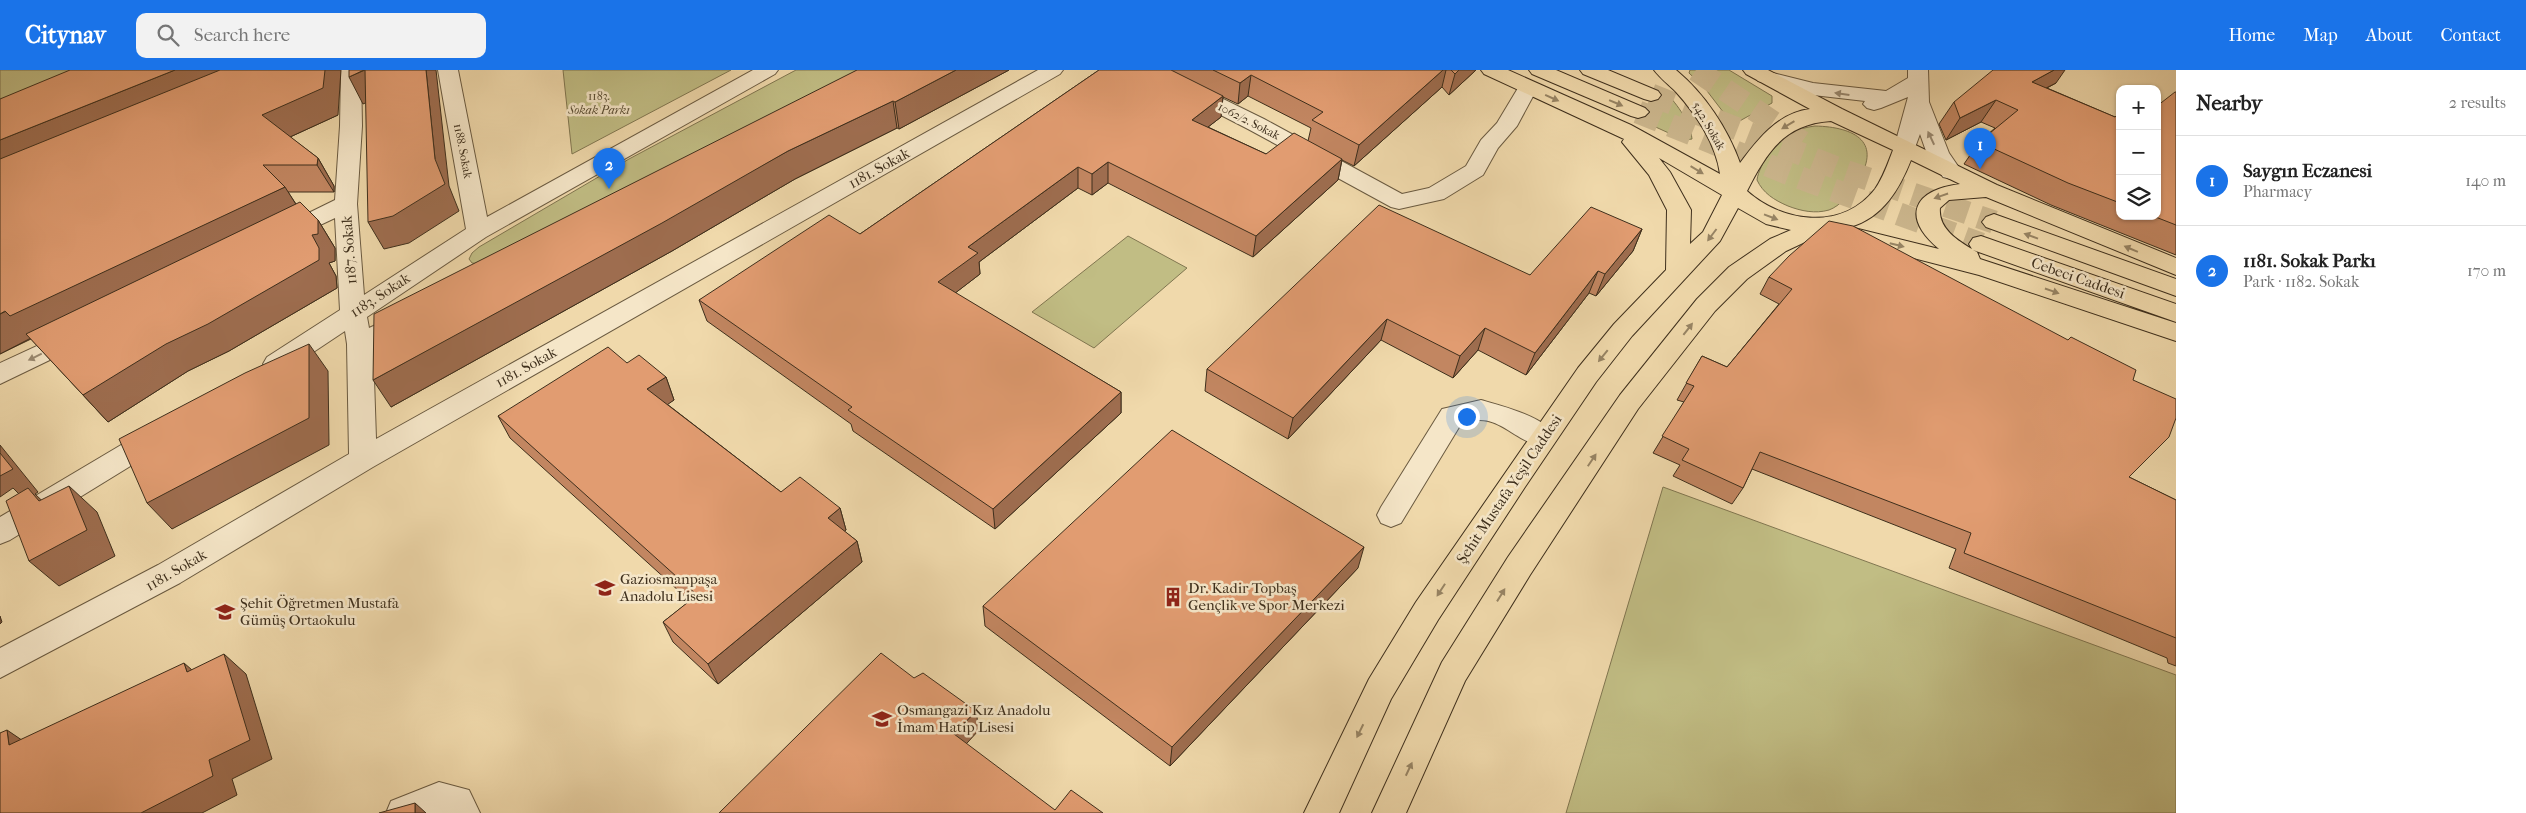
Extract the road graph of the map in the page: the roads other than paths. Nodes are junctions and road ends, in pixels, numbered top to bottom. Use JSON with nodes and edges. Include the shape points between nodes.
{"nodes":[{"id":1,"x":351,"y":70,"type":"edge"},
{"id":2,"x":448,"y":70,"type":"edge"},
{"id":3,"x":768,"y":70,"type":"edge"},
{"id":4,"x":1052,"y":70,"type":"edge"},
{"id":5,"x":1148,"y":70,"type":"edge"},
{"id":6,"x":1491,"y":70,"type":"edge"},
{"id":7,"x":1590,"y":70,"type":"edge"},
{"id":8,"x":1664,"y":70,"type":"edge"},
{"id":9,"x":1759,"y":73,"type":"edge"},
{"id":10,"x":1918,"y":75,"type":"edge"},
{"id":11,"x":1533,"y":78,"type":"edge"},
{"id":12,"x":1650,"y":95,"type":"tunnel mouth"},
{"id":13,"x":1890,"y":98,"type":"junction"},
{"id":14,"x":1918,"y":102,"type":"junction"},
{"id":15,"x":1638,"y":112,"type":"tunnel mouth"},
{"id":16,"x":1834,"y":114,"type":"junction"},
{"id":17,"x":1623,"y":130,"type":"junction"},
{"id":18,"x":1905,"y":148,"type":"junction"},
{"id":19,"x":1951,"y":172,"type":"junction"},
{"id":20,"x":1989,"y":190,"type":"junction"},
{"id":21,"x":1734,"y":192,"type":"junction"},
{"id":22,"x":346,"y":204,"type":"junction"},
{"id":23,"x":1994,"y":222,"type":"tunnel mouth"},
{"id":24,"x":1815,"y":228,"type":"junction"},
{"id":25,"x":478,"y":232,"type":"junction"},
{"id":26,"x":266,"y":243,"type":"edge"},
{"id":27,"x":1980,"y":244,"type":"tunnel mouth"},
{"id":28,"x":2176,"y":267,"type":"edge"},
{"id":29,"x":1986,"y":269,"type":"junction"},
{"id":30,"x":1678,"y":274,"type":"junction"},
{"id":31,"x":2176,"y":288,"type":"edge"},
{"id":32,"x":430,"y":308,"type":"edge"},
{"id":33,"x":353,"y":312,"type":"junction"},
{"id":34,"x":2176,"y":313,"type":"edge"},
{"id":35,"x":98,"y":326,"type":"edge"},
{"id":36,"x":2176,"y":332,"type":"edge"},
{"id":37,"x":360,"y":344,"type":"junction"},
{"id":38,"x":260,"y":373,"type":"edge"},
{"id":39,"x":0,"y":374,"type":"edge"},
{"id":40,"x":176,"y":425,"type":"edge"},
{"id":41,"x":1543,"y":437,"type":"junction"},
{"id":42,"x":363,"y":460,"type":"junction"},
{"id":43,"x":1391,"y":515,"type":"dead end"},
{"id":44,"x":0,"y":532,"type":"edge"},
{"id":45,"x":0,"y":664,"type":"edge"},
{"id":46,"x":460,"y":808,"type":"edge"},
{"id":47,"x":403,"y":813,"type":"edge"},
{"id":48,"x":1321,"y":813,"type":"edge"},
{"id":49,"x":1388,"y":813,"type":"edge"}],
"edges":[{"from":1,"to":22,"type":"street","name":"1187. Sokak"},
{"from":2,"to":25,"type":"street","name":"1188. Sokak"},
{"from":3,"to":25,"type":"street","name":"1183. Sokak"},
{"from":4,"to":42,"type":"street","name":"1181. Sokak"},
{"from":5,"to":11,"type":"street","name":"1062/2. Sokak","via":[[1399,202],[1436,194],[1475,170],[1506,126]]},
{"from":6,"to":11,"type":"main road"},
{"from":7,"to":12,"type":"main road"},
{"from":8,"to":21,"type":"main road","name":"542. Sokak","via":[[1693,98],[1711,126],[1728,161]]},
{"from":13,"to":9,"type":"street","one_way":true,"via":[[1813,89]]},
{"from":9,"to":16,"type":"main road"},
{"from":10,"to":13,"type":"street"},
{"from":10,"to":14,"type":"street"},
{"from":11,"to":15,"type":"main road","one_way":true},
{"from":11,"to":17,"type":"main road","one_way":true},
{"from":13,"to":16,"type":"street"},
{"from":14,"to":18,"type":"street"},
{"from":19,"to":14,"type":"street","one_way":true,"via":[[1938,154]]},
{"from":16,"to":18,"type":"main road"},
{"from":16,"to":21,"type":"main road","one_way":true,"via":[[1807,116],[1780,129],[1760,152]]},
{"from":17,"to":21,"type":"main road","one_way":true},
{"from":17,"to":30,"type":"main road","via":[[1659,172],[1679,210]]},
{"from":18,"to":19,"type":"main road"},
{"from":18,"to":24,"type":"main road","via":[[1890,183],[1867,209],[1848,220]]},
{"from":19,"to":20,"type":"main road"},
{"from":28,"to":20,"type":"main road","one_way":true},
{"from":20,"to":29,"type":"main road","one_way":true,"via":[[1943,194],[1933,199],[1927,211],[1931,225],[1942,239]]},
{"from":21,"to":24,"type":"main road","one_way":true,"via":[[1752,208],[1774,219]]},
{"from":21,"to":30,"type":"main road","name":"Şehit Mustafa Yeşil Caddesi","one_way":true,"via":[[1712,236]]},
{"from":22,"to":26,"type":"street"},
{"from":22,"to":33,"type":"street","name":"1187. Sokak"},
{"from":31,"to":23,"type":"main road","name":"Cebeci Caddesi","one_way":true},
{"from":24,"to":29,"type":"main road","one_way":true},
{"from":49,"to":24,"type":"main road","one_way":true,"via":[[1453,672],[1519,566],[1629,402],[1706,305],[1738,273],[1778,245]]},
{"from":25,"to":33,"type":"street","name":"1183. Sokak"},
{"from":27,"to":34,"type":"main road","name":"Cebeci Caddesi"},
{"from":29,"to":36,"type":"main road","one_way":true},
{"from":30,"to":41,"type":"main road","name":"Şehit Mustafa Yeşil Caddesi","one_way":true,"via":[[1623,330]]},
{"from":32,"to":37,"type":"street"},
{"from":33,"to":37,"type":"street","name":"1187. Sokak"},
{"from":33,"to":38,"type":"street","name":"1183. Sokak"},
{"from":35,"to":39,"type":"street","one_way":true},
{"from":37,"to":42,"type":"street","name":"1187. Sokak"},
{"from":40,"to":44,"type":"street"},
{"from":41,"to":43,"type":"street","via":[[1503,416],[1481,410],[1452,416]]},
{"from":41,"to":48,"type":"main road","name":"Şehit Mustafa Yeşil Caddesi","one_way":true,"via":[[1380,689]]},
{"from":42,"to":45,"type":"street","name":"1181. Sokak","via":[[169,574]]},
{"from":46,"to":47,"type":"street","via":[[439,798]]}]}
